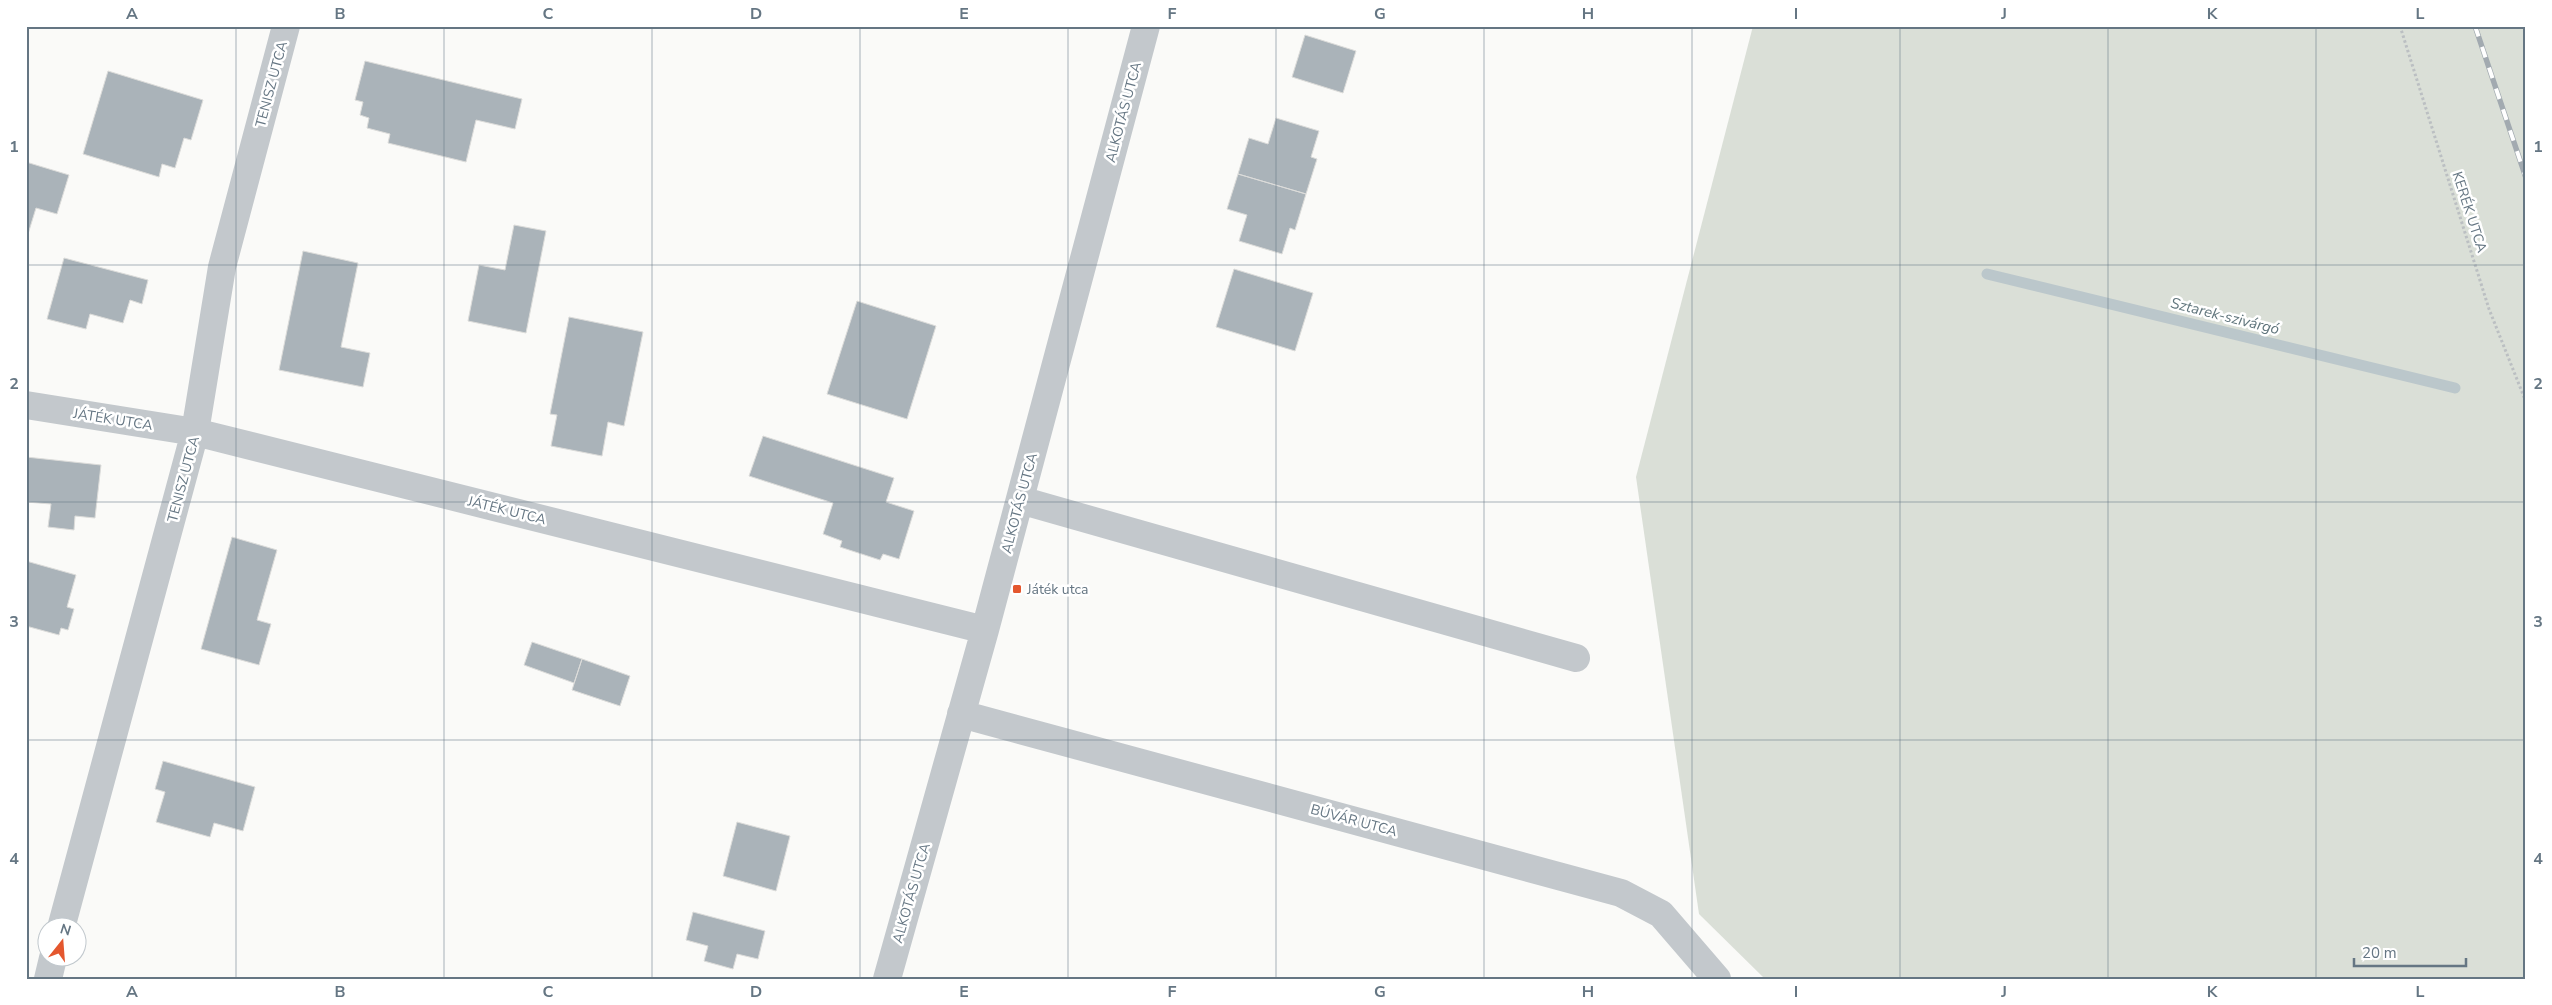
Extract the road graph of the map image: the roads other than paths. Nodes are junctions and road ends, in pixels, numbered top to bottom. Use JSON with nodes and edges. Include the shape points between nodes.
{"nodes":[{"id":1,"x":286,"y":26,"type":"edge"},
{"id":2,"x":1146,"y":26,"type":"edge"},
{"id":3,"x":26,"y":405,"type":"edge"},
{"id":4,"x":195,"y":432,"type":"junction"},
{"id":5,"x":1020,"y":500,"type":"junction"},
{"id":6,"x":984,"y":630,"type":"junction"},
{"id":7,"x":1576,"y":658,"type":"dead end"},
{"id":8,"x":961,"y":714,"type":"junction"},
{"id":9,"x":64,"y":918,"type":"edge"},
{"id":10,"x":887,"y":979,"type":"edge"},
{"id":11,"x":1717,"y":979,"type":"edge"}],
"edges":[{"from":1,"to":4,"type":"street","name":"TENISZ UTCA","via":[[222,267]]},
{"from":2,"to":5,"type":"street","name":"ALKOTÁS UTCA"},
{"from":3,"to":4,"type":"street","name":"JÁTÉK UTCA"},
{"from":4,"to":6,"type":"street","name":"JÁTÉK UTCA"},
{"from":4,"to":9,"type":"street","name":"TENISZ UTCA"},
{"from":5,"to":6,"type":"street","name":"ALKOTÁS UTCA"},
{"from":5,"to":7,"type":"street"},
{"from":6,"to":8,"type":"street","name":"ALKOTÁS UTCA"},
{"from":8,"to":10,"type":"street","name":"ALKOTÁS UTCA"},
{"from":8,"to":11,"type":"street","name":"BÚVÁR UTCA","via":[[1621,893],[1661,914]]}]}
